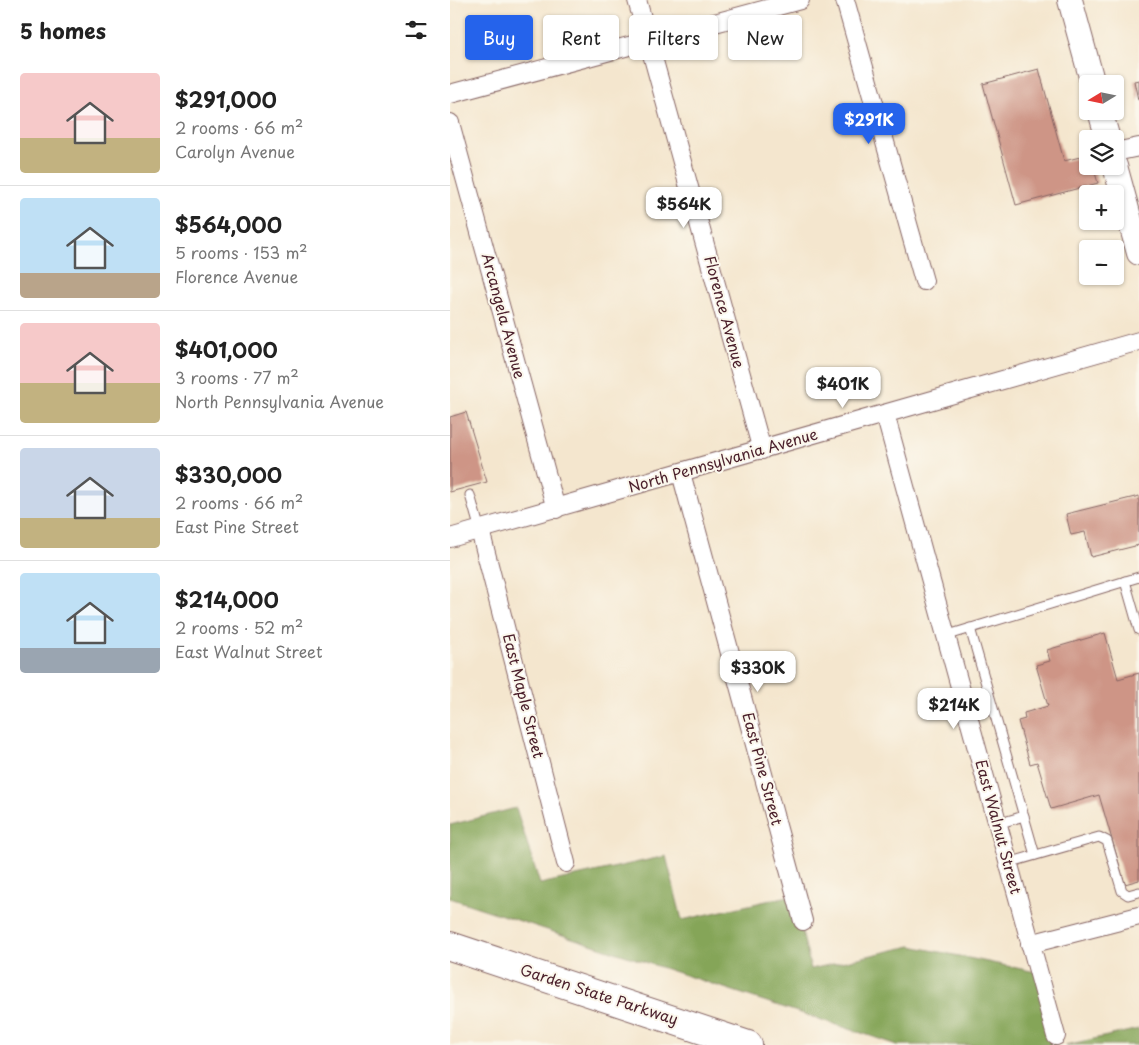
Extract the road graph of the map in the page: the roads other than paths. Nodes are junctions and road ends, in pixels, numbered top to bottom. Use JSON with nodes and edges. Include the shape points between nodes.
{"nodes":[{"id":1,"x":637,"y":0,"type":"edge"},
{"id":2,"x":800,"y":0,"type":"edge"},
{"id":3,"x":845,"y":0,"type":"edge"},
{"id":4,"x":1070,"y":0,"type":"edge"},
{"id":5,"x":641,"y":15,"type":"edge"},
{"id":6,"x":718,"y":22,"type":"edge"},
{"id":7,"x":629,"y":45,"type":"edge"},
{"id":8,"x":654,"y":60,"type":"edge"},
{"id":9,"x":1091,"y":75,"type":"edge"},
{"id":10,"x":450,"y":94,"type":"edge"},
{"id":11,"x":450,"y":123,"type":"edge"},
{"id":12,"x":1139,"y":147,"type":"edge"},
{"id":13,"x":1124,"y":150,"type":"edge"},
{"id":14,"x":1117,"y":175,"type":"edge"},
{"id":15,"x":1139,"y":253,"type":"edge"},
{"id":16,"x":924,"y":281,"type":"dead end"},
{"id":17,"x":1139,"y":341,"type":"edge"},
{"id":18,"x":885,"y":414,"type":"junction"},
{"id":19,"x":762,"y":450,"type":"junction"},
{"id":20,"x":681,"y":473,"type":"junction"},
{"id":21,"x":470,"y":495,"type":"dead end"},
{"id":22,"x":556,"y":509,"type":"junction"},
{"id":23,"x":480,"y":530,"type":"junction"},
{"id":24,"x":450,"y":538,"type":"edge"},
{"id":25,"x":1139,"y":577,"type":"edge"},
{"id":26,"x":1125,"y":581,"type":"junction"},
{"id":27,"x":970,"y":628,"type":"junction"},
{"id":28,"x":1139,"y":630,"type":"edge"},
{"id":29,"x":946,"y":636,"type":"junction"},
{"id":30,"x":1024,"y":816,"type":"junction"},
{"id":31,"x":997,"y":824,"type":"junction"},
{"id":32,"x":1035,"y":855,"type":"junction"},
{"id":33,"x":566,"y":863,"type":"dead end"},
{"id":34,"x":1008,"y":863,"type":"junction"},
{"id":35,"x":1139,"y":892,"type":"edge"},
{"id":36,"x":1139,"y":916,"type":"edge"},
{"id":37,"x":802,"y":921,"type":"dead end"},
{"id":38,"x":1030,"y":944,"type":"junction"},
{"id":39,"x":450,"y":946,"type":"edge"},
{"id":40,"x":1055,"y":1041,"type":"edge"},
{"id":41,"x":748,"y":1045,"type":"edge"}],
"edges":[{"from":1,"to":5,"type":"street","name":"Florence Avenue"},
{"from":2,"to":6,"type":"street"},
{"from":3,"to":16,"type":"street"},
{"from":4,"to":9,"type":"main road"},
{"from":7,"to":10,"type":"street"},
{"from":8,"to":19,"type":"street","name":"Florence Avenue"},
{"from":11,"to":22,"type":"street","name":"Arcangela Avenue"},
{"from":12,"to":13,"type":"street"},
{"from":14,"to":15,"type":"main road"},
{"from":17,"to":18,"type":"street","name":"North Pennsylvania Avenue"},
{"from":18,"to":19,"type":"street","name":"North Pennsylvania Avenue"},
{"from":18,"to":29,"type":"street","name":"East Walnut Street"},
{"from":19,"to":20,"type":"street","name":"North Pennsylvania Avenue"},
{"from":20,"to":22,"type":"street","name":"North Pennsylvania Avenue"},
{"from":20,"to":37,"type":"street","name":"East Pine Street"},
{"from":21,"to":23,"type":"lane"},
{"from":22,"to":23,"type":"street","name":"North Pennsylvania Avenue"},
{"from":23,"to":24,"type":"street","name":"North Pennsylvania Avenue"},
{"from":23,"to":33,"type":"street","name":"East Maple Street"},
{"from":25,"to":26,"type":"lane"},
{"from":26,"to":27,"type":"lane"},
{"from":26,"to":28,"type":"lane"},
{"from":27,"to":29,"type":"lane"},
{"from":27,"to":30,"type":"lane"},
{"from":29,"to":31,"type":"street","name":"East Walnut Street"},
{"from":30,"to":31,"type":"lane"},
{"from":30,"to":32,"type":"lane"},
{"from":31,"to":34,"type":"street","name":"East Walnut Street"},
{"from":32,"to":34,"type":"lane"},
{"from":32,"to":35,"type":"lane","via":[[1099,837],[1107,841],[1122,891],[1128,895]]},
{"from":34,"to":38,"type":"street","name":"East Walnut Street"},
{"from":36,"to":38,"type":"street"},
{"from":38,"to":40,"type":"street","name":"East Walnut Street"},
{"from":39,"to":41,"type":"highway","name":"Garden State Parkway"}]}
